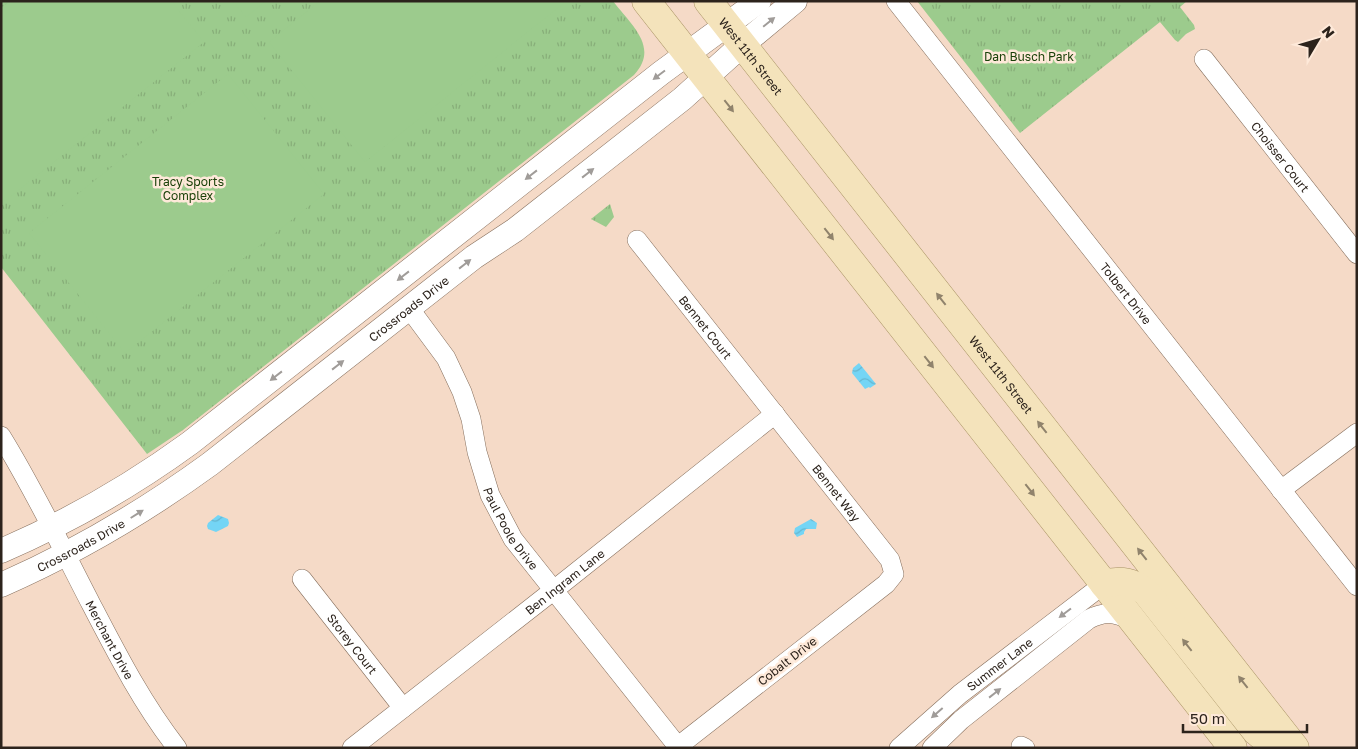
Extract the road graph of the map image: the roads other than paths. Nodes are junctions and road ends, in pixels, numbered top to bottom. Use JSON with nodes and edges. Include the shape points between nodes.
{"nodes":[{"id":1,"x":646,"y":1,"type":"edge"},
{"id":2,"x":708,"y":1,"type":"edge"},
{"id":3,"x":759,"y":1,"type":"edge"},
{"id":4,"x":795,"y":1,"type":"edge"},
{"id":5,"x":896,"y":1,"type":"edge"},
{"id":6,"x":734,"y":36,"type":"junction"},
{"id":7,"x":688,"y":54,"type":"junction"},
{"id":8,"x":1204,"y":59,"type":"dead end"},
{"id":9,"x":706,"y":78,"type":"junction"},
{"id":10,"x":636,"y":240,"type":"dead end"},
{"id":11,"x":1357,"y":254,"type":"edge"},
{"id":12,"x":409,"y":308,"type":"junction"},
{"id":13,"x":775,"y":414,"type":"junction"},
{"id":14,"x":1357,"y":433,"type":"edge"},
{"id":15,"x":1,"y":436,"type":"edge"},
{"id":16,"x":1281,"y":490,"type":"junction"},
{"id":17,"x":52,"y":527,"type":"junction"},
{"id":18,"x":1,"y":552,"type":"edge"},
{"id":19,"x":66,"y":555,"type":"junction"},
{"id":20,"x":894,"y":574,"type":"joint"},
{"id":21,"x":302,"y":579,"type":"dead end"},
{"id":22,"x":1104,"y":584,"type":"junction"},
{"id":23,"x":1,"y":585,"type":"edge"},
{"id":24,"x":1357,"y":586,"type":"edge"},
{"id":25,"x":554,"y":590,"type":"junction"},
{"id":26,"x":1134,"y":621,"type":"junction"},
{"id":27,"x":403,"y":708,"type":"junction"},
{"id":28,"x":677,"y":747,"type":"edge"},
{"id":29,"x":177,"y":748,"type":"edge"},
{"id":30,"x":352,"y":748,"type":"edge"},
{"id":31,"x":899,"y":748,"type":"edge"},
{"id":32,"x":932,"y":748,"type":"edge"},
{"id":33,"x":1233,"y":748,"type":"edge"},
{"id":34,"x":1276,"y":748,"type":"edge"},
{"id":35,"x":1295,"y":748,"type":"edge"}],
"edges":[{"from":1,"to":7,"type":"main road"},
{"from":2,"to":6,"type":"main road","name":"West 11th Street"},
{"from":3,"to":6,"type":"street","name":"Crossroads Drive"},
{"from":6,"to":4,"type":"street","name":"Crossroads Drive","one_way":true},
{"from":5,"to":16,"type":"street","name":"Tolbert Drive"},
{"from":6,"to":7,"type":"street","name":"Crossroads Drive"},
{"from":6,"to":9,"type":"street","name":"Crossroads Drive"},
{"from":35,"to":6,"type":"main road","name":"West 11th Street","one_way":true},
{"from":7,"to":9,"type":"main road"},
{"from":7,"to":17,"type":"street","name":"Crossroads Drive","one_way":true,"via":[[190,443],[106,499]]},
{"from":8,"to":11,"type":"street","name":"Choisser Court"},
{"from":12,"to":9,"type":"street","name":"Crossroads Drive","one_way":true,"via":[[523,224]]},
{"from":9,"to":22,"type":"main road","one_way":true},
{"from":10,"to":13,"type":"street","name":"Bennet Court"},
{"from":19,"to":12,"type":"street","name":"Crossroads Drive","one_way":true,"via":[[146,508],[203,469]]},
{"from":12,"to":25,"type":"street","name":"Paul Poole Drive","via":[[446,358],[462,392],[490,495],[513,539]]},
{"from":13,"to":20,"type":"street","name":"Bennet Way","via":[[890,560]]},
{"from":13,"to":25,"type":"street","name":"Ben Ingram Lane"},
{"from":14,"to":16,"type":"street"},
{"from":15,"to":17,"type":"street","name":"Merchant Drive"},
{"from":16,"to":24,"type":"street","name":"Tolbert Drive"},
{"from":17,"to":18,"type":"street","name":"Crossroads Drive"},
{"from":17,"to":19,"type":"street","name":"Merchant Drive"},
{"from":19,"to":23,"type":"street","name":"Crossroads Drive"},
{"from":19,"to":29,"type":"street","name":"Merchant Drive","via":[[122,664],[156,721]]},
{"from":20,"to":28,"type":"street","name":"Cobalt Drive","via":[[886,584]]},
{"from":21,"to":27,"type":"street","name":"Storey Court"},
{"from":22,"to":26,"type":"main road"},
{"from":22,"to":31,"type":"street","name":"Summer Lane","one_way":true,"via":[[960,694]]},
{"from":34,"to":22,"type":"main road","one_way":true,"via":[[1256,731],[1146,592],[1130,582]]},
{"from":25,"to":27,"type":"street","name":"Ben Ingram Lane"},
{"from":25,"to":28,"type":"street","name":"Paul Poole Drive"},
{"from":32,"to":26,"type":"street","name":"Summer Lane","one_way":true,"via":[[961,720],[1089,619],[1109,612]]},
{"from":26,"to":33,"type":"main road"},
{"from":27,"to":30,"type":"street","name":"Ben Ingram Lane"}]}
